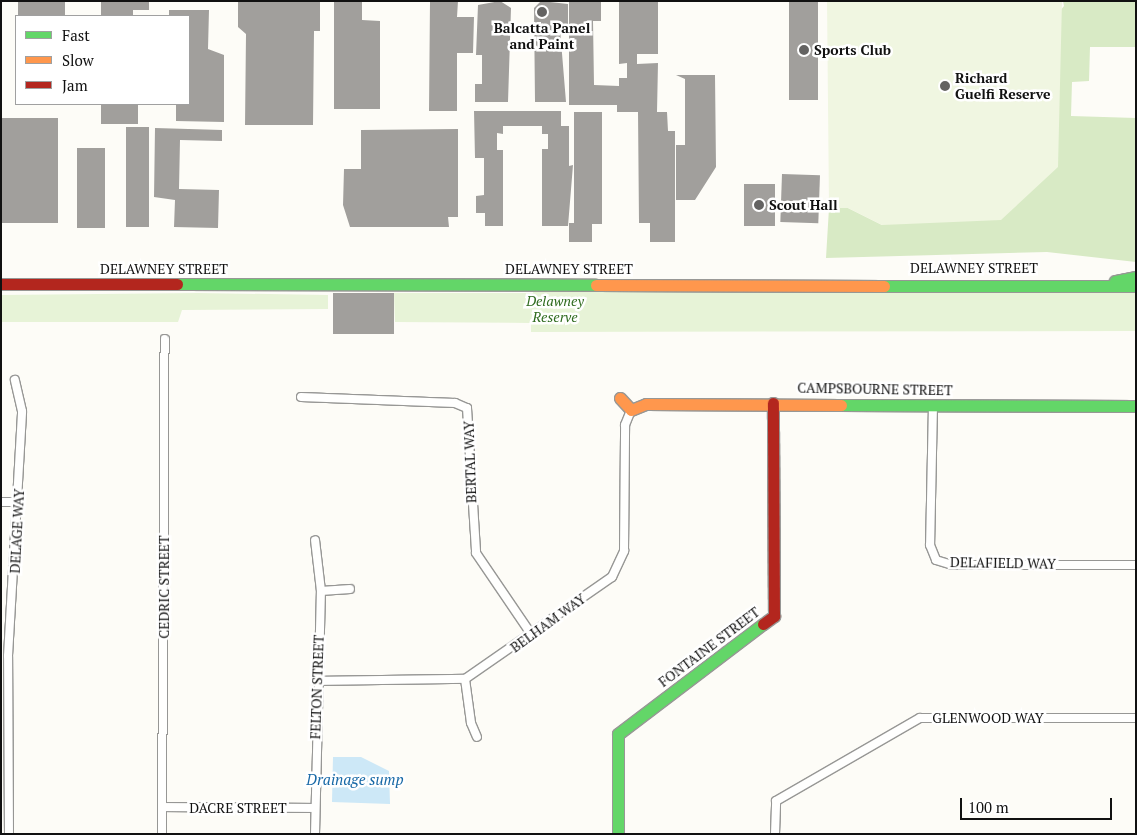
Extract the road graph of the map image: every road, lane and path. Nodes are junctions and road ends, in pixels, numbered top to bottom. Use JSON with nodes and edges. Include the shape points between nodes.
{"nodes":[{"id":1,"x":1136,"y":277,"type":"edge"},
{"id":2,"x":1106,"y":283,"type":"junction"},
{"id":3,"x":1,"y":284,"type":"edge"},
{"id":4,"x":1136,"y":286,"type":"edge"},
{"id":5,"x":165,"y":339,"type":"dead end"},
{"id":6,"x":15,"y":380,"type":"dead end"},
{"id":7,"x":302,"y":397,"type":"dead end"},
{"id":8,"x":620,"y":398,"type":"dead end"},
{"id":9,"x":773,"y":403,"type":"junction"},
{"id":10,"x":933,"y":405,"type":"junction"},
{"id":11,"x":1136,"y":406,"type":"edge"},
{"id":12,"x":631,"y":410,"type":"junction"},
{"id":13,"x":1,"y":502,"type":"edge"},
{"id":14,"x":19,"y":502,"type":"junction"},
{"id":15,"x":315,"y":540,"type":"dead end"},
{"id":16,"x":1136,"y":565,"type":"edge"},
{"id":17,"x":350,"y":589,"type":"dead end"},
{"id":18,"x":321,"y":591,"type":"junction"},
{"id":19,"x":531,"y":634,"type":"junction"},
{"id":20,"x":5,"y":656,"type":"edge"},
{"id":21,"x":466,"y":679,"type":"junction"},
{"id":22,"x":316,"y":681,"type":"junction"},
{"id":23,"x":1136,"y":718,"type":"edge"},
{"id":24,"x":477,"y":737,"type":"dead end"},
{"id":25,"x":162,"y":807,"type":"junction"},
{"id":26,"x":315,"y":808,"type":"junction"},
{"id":27,"x":9,"y":834,"type":"edge"},
{"id":28,"x":162,"y":834,"type":"edge"},
{"id":29,"x":315,"y":834,"type":"edge"},
{"id":30,"x":618,"y":834,"type":"edge"},
{"id":31,"x":775,"y":834,"type":"edge"}],
"edges":[{"from":1,"to":2,"type":"street"},
{"from":2,"to":3,"type":"street","name":"DELAWNEY STREET"},
{"from":2,"to":4,"type":"street","name":"DELAWNEY STREET"},
{"from":5,"to":25,"type":"street","name":"CEDRIC STREET"},
{"from":6,"to":14,"type":"street","name":"DELAGE WAY","via":[[22,411]]},
{"from":7,"to":19,"type":"street","name":"BERTAL WAY","via":[[455,403],[467,408],[476,553]]},
{"from":8,"to":12,"type":"street"},
{"from":9,"to":10,"type":"street","name":"CAMPSBOURNE STREET"},
{"from":9,"to":12,"type":"street","name":"CAMPSBOURNE STREET","via":[[646,404]]},
{"from":9,"to":30,"type":"street","name":"FONTAINE STREET","via":[[774,616],[618,734]]},
{"from":10,"to":11,"type":"street","name":"CAMPSBOURNE STREET"},
{"from":10,"to":16,"type":"street","name":"DELAFIELD WAY","via":[[930,545],[936,560],[952,565]]},
{"from":12,"to":19,"type":"street","name":"BELHAM WAY","via":[[625,425],[621,566],[612,577]]},
{"from":13,"to":14,"type":"street"},
{"from":14,"to":20,"type":"street","name":"DELAGE WAY"},
{"from":15,"to":18,"type":"street","name":"FELTON STREET"},
{"from":17,"to":18,"type":"street"},
{"from":18,"to":22,"type":"street","name":"FELTON STREET"},
{"from":19,"to":21,"type":"street","name":"BELHAM WAY"},
{"from":20,"to":27,"type":"street","name":"DELAGE WAY"},
{"from":21,"to":22,"type":"street"},
{"from":21,"to":24,"type":"street","via":[[471,724]]},
{"from":22,"to":26,"type":"street","name":"FELTON STREET"},
{"from":23,"to":31,"type":"street","name":"GLENWOOD WAY","via":[[920,718],[776,801]]},
{"from":25,"to":26,"type":"street","name":"DACRE STREET"},
{"from":25,"to":28,"type":"street","name":"CEDRIC STREET"},
{"from":26,"to":29,"type":"street","name":"FELTON STREET"}]}
